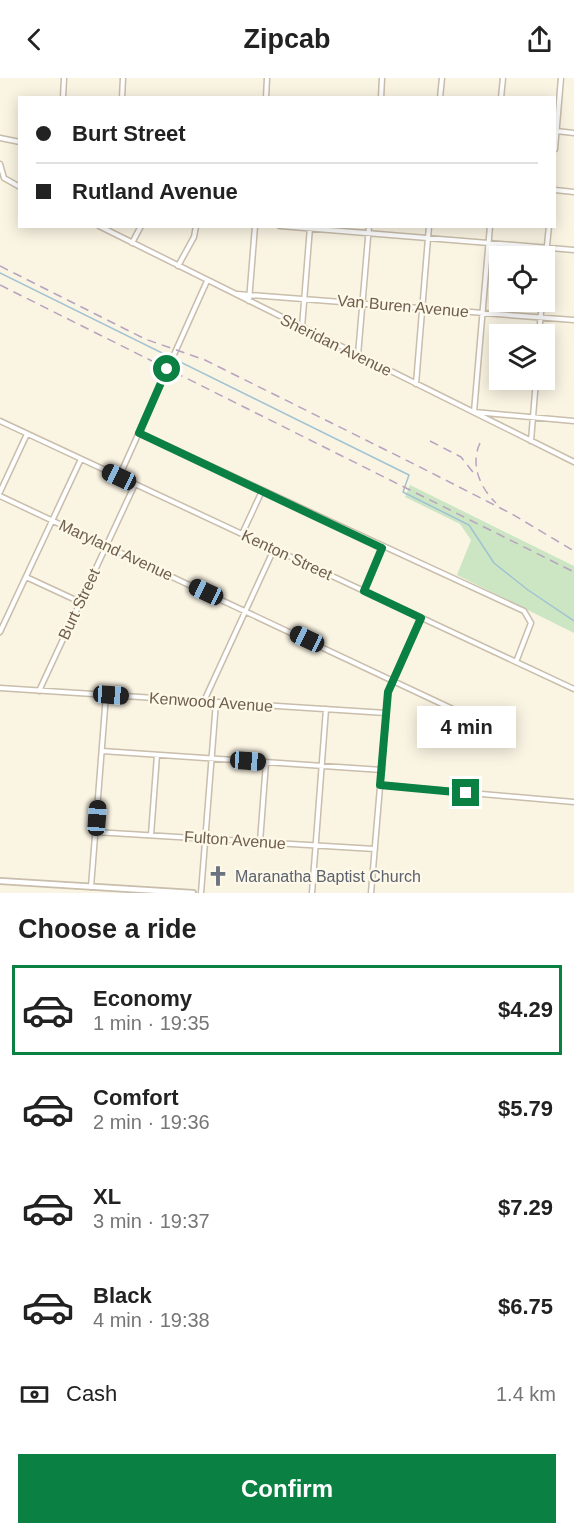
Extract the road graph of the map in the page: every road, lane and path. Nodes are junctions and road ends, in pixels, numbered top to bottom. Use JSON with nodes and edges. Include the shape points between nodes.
{"nodes":[{"id":1,"x":64,"y":78,"type":"edge"},
{"id":2,"x":123,"y":78,"type":"edge"},
{"id":3,"x":267,"y":78,"type":"edge"},
{"id":4,"x":382,"y":78,"type":"edge"},
{"id":5,"x":442,"y":78,"type":"edge"},
{"id":6,"x":502,"y":78,"type":"edge"},
{"id":7,"x":561,"y":78,"type":"edge"},
{"id":8,"x":63,"y":96,"type":"edge"},
{"id":9,"x":122,"y":96,"type":"edge"},
{"id":10,"x":266,"y":96,"type":"edge"},
{"id":11,"x":381,"y":96,"type":"edge"},
{"id":12,"x":440,"y":96,"type":"edge"},
{"id":13,"x":501,"y":96,"type":"edge"},
{"id":14,"x":556,"y":131,"type":"edge"},
{"id":15,"x":574,"y":133,"type":"edge"},
{"id":16,"x":0,"y":138,"type":"edge"},
{"id":17,"x":18,"y":142,"type":"edge"},
{"id":18,"x":0,"y":164,"type":"edge"},
{"id":19,"x":18,"y":186,"type":"edge"},
{"id":20,"x":556,"y":190,"type":"edge"},
{"id":21,"x":574,"y":192,"type":"edge"},
{"id":22,"x":102,"y":228,"type":"edge"},
{"id":23,"x":140,"y":228,"type":"edge"},
{"id":24,"x":196,"y":228,"type":"edge"},
{"id":25,"x":255,"y":228,"type":"edge"},
{"id":26,"x":310,"y":228,"type":"edge"},
{"id":27,"x":369,"y":228,"type":"edge"},
{"id":28,"x":429,"y":228,"type":"edge"},
{"id":29,"x":490,"y":228,"type":"edge"},
{"id":30,"x":549,"y":228,"type":"edge"},
{"id":31,"x":369,"y":234,"type":"junction"},
{"id":32,"x":428,"y":238,"type":"junction"},
{"id":33,"x":132,"y":243,"type":"junction"},
{"id":34,"x":488,"y":243,"type":"junction"},
{"id":35,"x":523,"y":246,"type":"edge"},
{"id":36,"x":547,"y":246,"type":"edge"},
{"id":37,"x":555,"y":249,"type":"edge"},
{"id":38,"x":574,"y":250,"type":"edge"},
{"id":39,"x":178,"y":266,"type":"junction"},
{"id":40,"x":207,"y":280,"type":"junction"},
{"id":41,"x":233,"y":293,"type":"junction"},
{"id":42,"x":249,"y":294,"type":"junction"},
{"id":43,"x":304,"y":298,"type":"junction"},
{"id":44,"x":249,"y":301,"type":"junction"},
{"id":45,"x":363,"y":303,"type":"junction"},
{"id":46,"x":423,"y":307,"type":"junction"},
{"id":47,"x":482,"y":312,"type":"junction"},
{"id":48,"x":541,"y":312,"type":"edge"},
{"id":49,"x":541,"y":317,"type":"junction"},
{"id":50,"x":574,"y":320,"type":"edge"},
{"id":51,"x":540,"y":324,"type":"edge"},
{"id":52,"x":302,"y":328,"type":"junction"},
{"id":53,"x":358,"y":356,"type":"junction"},
{"id":54,"x":416,"y":384,"type":"junction"},
{"id":55,"x":535,"y":390,"type":"edge"},
{"id":56,"x":474,"y":412,"type":"junction"},
{"id":57,"x":533,"y":417,"type":"junction"},
{"id":58,"x":0,"y":421,"type":"edge"},
{"id":59,"x":574,"y":421,"type":"edge"},
{"id":60,"x":139,"y":433,"type":"junction"},
{"id":61,"x":27,"y":434,"type":"junction"},
{"id":62,"x":531,"y":441,"type":"junction"},
{"id":63,"x":81,"y":459,"type":"junction"},
{"id":64,"x":574,"y":462,"type":"edge"},
{"id":65,"x":119,"y":477,"type":"junction"},
{"id":66,"x":135,"y":484,"type":"junction"},
{"id":67,"x":262,"y":491,"type":"junction"},
{"id":68,"x":0,"y":494,"type":"edge"},
{"id":69,"x":52,"y":520,"type":"junction"},
{"id":70,"x":242,"y":534,"type":"junction"},
{"id":71,"x":106,"y":545,"type":"junction"},
{"id":72,"x":382,"y":548,"type":"junction"},
{"id":73,"x":274,"y":549,"type":"junction"},
{"id":74,"x":26,"y":577,"type":"junction"},
{"id":75,"x":364,"y":591,"type":"junction"},
{"id":76,"x":80,"y":602,"type":"junction"},
{"id":77,"x":246,"y":611,"type":"junction"},
{"id":78,"x":421,"y":618,"type":"junction"},
{"id":79,"x":0,"y":632,"type":"edge"},
{"id":80,"x":516,"y":662,"type":"junction"},
{"id":81,"x":393,"y":679,"type":"junction"},
{"id":82,"x":0,"y":688,"type":"edge"},
{"id":83,"x":574,"y":689,"type":"edge"},
{"id":84,"x":39,"y":691,"type":"junction"},
{"id":85,"x":106,"y":695,"type":"junction"},
{"id":86,"x":204,"y":701,"type":"junction"},
{"id":87,"x":216,"y":702,"type":"junction"},
{"id":88,"x":326,"y":709,"type":"junction"},
{"id":89,"x":386,"y":712,"type":"junction"},
{"id":90,"x":476,"y":720,"type":"junction"},
{"id":91,"x":493,"y":723,"type":"dead end"},
{"id":92,"x":466,"y":741,"type":"dead end"},
{"id":93,"x":102,"y":751,"type":"junction"},
{"id":94,"x":157,"y":755,"type":"junction"},
{"id":95,"x":212,"y":759,"type":"junction"},
{"id":96,"x":266,"y":762,"type":"junction"},
{"id":97,"x":321,"y":766,"type":"junction"},
{"id":98,"x":382,"y":770,"type":"junction"},
{"id":99,"x":380,"y":785,"type":"junction"},
{"id":100,"x":574,"y":802,"type":"edge"},
{"id":101,"x":95,"y":832,"type":"junction"},
{"id":102,"x":151,"y":835,"type":"junction"},
{"id":103,"x":205,"y":839,"type":"junction"},
{"id":104,"x":260,"y":842,"type":"junction"},
{"id":105,"x":315,"y":845,"type":"junction"},
{"id":106,"x":375,"y":849,"type":"junction"},
{"id":107,"x":0,"y":881,"type":"edge"},
{"id":108,"x":91,"y":887,"type":"junction"},
{"id":109,"x":191,"y":893,"type":"edge"},
{"id":110,"x":201,"y":893,"type":"edge"},
{"id":111,"x":312,"y":893,"type":"edge"},
{"id":112,"x":371,"y":893,"type":"edge"}],
"edges":[{"from":1,"to":8,"type":"street"},
{"from":2,"to":9,"type":"street"},
{"from":3,"to":10,"type":"street"},
{"from":4,"to":11,"type":"street"},
{"from":5,"to":12,"type":"street"},
{"from":6,"to":13,"type":"street"},
{"from":7,"to":14,"type":"street"},
{"from":14,"to":15,"type":"street"},
{"from":16,"to":17,"type":"street"},
{"from":18,"to":19,"type":"street","via":[[4,178]]},
{"from":20,"to":21,"type":"street"},
{"from":22,"to":33,"type":"street","name":"Sheridan Avenue"},
{"from":23,"to":33,"type":"street"},
{"from":24,"to":39,"type":"street"},
{"from":25,"to":42,"type":"street"},
{"from":26,"to":31,"type":"street"},
{"from":26,"to":43,"type":"street"},
{"from":27,"to":31,"type":"street"},
{"from":28,"to":32,"type":"street"},
{"from":29,"to":34,"type":"street"},
{"from":30,"to":36,"type":"street"},
{"from":31,"to":32,"type":"street"},
{"from":31,"to":45,"type":"street"},
{"from":32,"to":34,"type":"street"},
{"from":32,"to":46,"type":"street"},
{"from":33,"to":39,"type":"street","name":"Sheridan Avenue"},
{"from":34,"to":35,"type":"street"},
{"from":34,"to":47,"type":"street"},
{"from":37,"to":38,"type":"street"},
{"from":39,"to":40,"type":"street","name":"Sheridan Avenue"},
{"from":40,"to":41,"type":"street","name":"Sheridan Avenue"},
{"from":40,"to":60,"type":"street"},
{"from":41,"to":42,"type":"street","name":"Van Buren Avenue"},
{"from":41,"to":44,"type":"street","name":"Sheridan Avenue"},
{"from":42,"to":43,"type":"street","name":"Van Buren Avenue"},
{"from":42,"to":44,"type":"street"},
{"from":43,"to":45,"type":"street","name":"Van Buren Avenue"},
{"from":43,"to":52,"type":"street"},
{"from":44,"to":52,"type":"street","name":"Sheridan Avenue"},
{"from":45,"to":46,"type":"street","name":"Van Buren Avenue"},
{"from":45,"to":53,"type":"street"},
{"from":46,"to":47,"type":"street","name":"Van Buren Avenue"},
{"from":46,"to":54,"type":"street"},
{"from":47,"to":49,"type":"street","name":"Van Buren Avenue"},
{"from":47,"to":56,"type":"street"},
{"from":48,"to":49,"type":"street"},
{"from":49,"to":50,"type":"street","name":"Van Buren Avenue"},
{"from":49,"to":51,"type":"street"},
{"from":52,"to":53,"type":"street","name":"Sheridan Avenue"},
{"from":53,"to":54,"type":"street","name":"Sheridan Avenue"},
{"from":54,"to":56,"type":"street","name":"Sheridan Avenue"},
{"from":55,"to":57,"type":"street"},
{"from":56,"to":57,"type":"street"},
{"from":56,"to":62,"type":"street","name":"Sheridan Avenue"},
{"from":57,"to":59,"type":"street"},
{"from":57,"to":62,"type":"street"},
{"from":58,"to":61,"type":"street","name":"Kenton Street"},
{"from":60,"to":65,"type":"street"},
{"from":60,"to":67,"type":"street"},
{"from":61,"to":63,"type":"street","name":"Kenton Street"},
{"from":61,"to":68,"type":"street"},
{"from":62,"to":64,"type":"street","name":"Sheridan Avenue"},
{"from":63,"to":65,"type":"street","name":"Kenton Street"},
{"from":63,"to":69,"type":"street"},
{"from":65,"to":66,"type":"street","name":"Kenton Street"},
{"from":66,"to":70,"type":"street","name":"Kenton Street"},
{"from":66,"to":71,"type":"street","name":"Burt Street"},
{"from":67,"to":70,"type":"street"},
{"from":67,"to":72,"type":"street"},
{"from":68,"to":69,"type":"street","name":"Maryland Avenue"},
{"from":69,"to":71,"type":"street","name":"Maryland Avenue"},
{"from":69,"to":74,"type":"street"},
{"from":70,"to":73,"type":"street","name":"Kenton Street"},
{"from":71,"to":76,"type":"street","name":"Burt Street"},
{"from":71,"to":77,"type":"street","name":"Maryland Avenue"},
{"from":72,"to":75,"type":"street"},
{"from":72,"to":80,"type":"street","via":[[524,611],[531,620]]},
{"from":73,"to":75,"type":"street","name":"Kenton Street"},
{"from":73,"to":77,"type":"street"},
{"from":74,"to":76,"type":"street"},
{"from":74,"to":79,"type":"street"},
{"from":75,"to":78,"type":"street","name":"Kenton Street"},
{"from":76,"to":84,"type":"street","name":"Burt Street"},
{"from":77,"to":81,"type":"street","name":"Maryland Avenue"},
{"from":77,"to":86,"type":"street"},
{"from":78,"to":80,"type":"street","name":"Kenton Street"},
{"from":78,"to":81,"type":"street"},
{"from":80,"to":83,"type":"street","name":"Kenton Street"},
{"from":81,"to":89,"type":"street"},
{"from":81,"to":90,"type":"street","name":"Maryland Avenue"},
{"from":82,"to":84,"type":"street","name":"Kenwood Avenue"},
{"from":84,"to":85,"type":"street","name":"Kenwood Avenue"},
{"from":85,"to":86,"type":"street","name":"Kenwood Avenue"},
{"from":85,"to":93,"type":"street"},
{"from":86,"to":87,"type":"street","name":"Kenwood Avenue"},
{"from":87,"to":88,"type":"street","name":"Kenwood Avenue"},
{"from":87,"to":95,"type":"street"},
{"from":88,"to":89,"type":"street","name":"Kenwood Avenue"},
{"from":88,"to":97,"type":"street"},
{"from":89,"to":98,"type":"street"},
{"from":90,"to":91,"type":"street","name":"Maryland Avenue"},
{"from":90,"to":92,"type":"street"},
{"from":93,"to":94,"type":"street"},
{"from":93,"to":101,"type":"street"},
{"from":94,"to":95,"type":"street"},
{"from":94,"to":102,"type":"street"},
{"from":95,"to":96,"type":"street"},
{"from":95,"to":103,"type":"street"},
{"from":96,"to":97,"type":"street"},
{"from":96,"to":104,"type":"street"},
{"from":97,"to":98,"type":"street"},
{"from":97,"to":105,"type":"street"},
{"from":98,"to":99,"type":"street"},
{"from":99,"to":100,"type":"street"},
{"from":99,"to":106,"type":"street"},
{"from":101,"to":102,"type":"street","name":"Fulton Avenue"},
{"from":101,"to":108,"type":"street"},
{"from":102,"to":103,"type":"street","name":"Fulton Avenue"},
{"from":103,"to":104,"type":"street","name":"Fulton Avenue"},
{"from":103,"to":110,"type":"street"},
{"from":104,"to":105,"type":"street","name":"Fulton Avenue"},
{"from":105,"to":106,"type":"street","name":"Fulton Avenue"},
{"from":105,"to":111,"type":"street"},
{"from":106,"to":112,"type":"street"},
{"from":107,"to":108,"type":"street"},
{"from":108,"to":109,"type":"street"}]}
